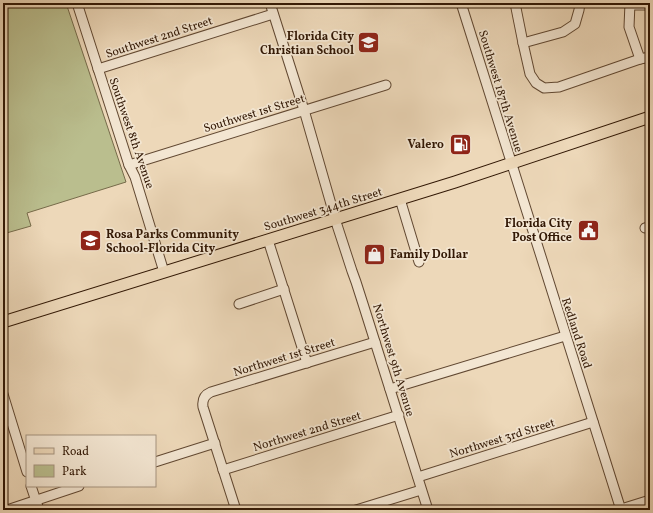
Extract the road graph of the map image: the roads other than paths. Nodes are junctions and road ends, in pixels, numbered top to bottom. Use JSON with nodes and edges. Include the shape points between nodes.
{"nodes":[{"id":1,"x":77,"y":3,"type":"edge"},
{"id":2,"x":270,"y":3,"type":"edge"},
{"id":3,"x":461,"y":3,"type":"edge"},
{"id":4,"x":515,"y":3,"type":"edge"},
{"id":5,"x":580,"y":3,"type":"edge"},
{"id":6,"x":630,"y":4,"type":"edge"},
{"id":7,"x":650,"y":5,"type":"edge"},
{"id":8,"x":273,"y":14,"type":"junction"},
{"id":9,"x":523,"y":43,"type":"junction"},
{"id":10,"x":650,"y":57,"type":"edge"},
{"id":11,"x":640,"y":59,"type":"junction"},
{"id":12,"x":98,"y":69,"type":"junction"},
{"id":13,"x":386,"y":85,"type":"dead end"},
{"id":14,"x":304,"y":110,"type":"junction"},
{"id":15,"x":650,"y":117,"type":"edge"},
{"id":16,"x":511,"y":163,"type":"junction"},
{"id":17,"x":129,"y":165,"type":"junction"},
{"id":18,"x":400,"y":199,"type":"junction"},
{"id":19,"x":335,"y":219,"type":"junction"},
{"id":20,"x":268,"y":240,"type":"junction"},
{"id":21,"x":419,"y":262,"type":"dead end"},
{"id":22,"x":164,"y":272,"type":"junction"},
{"id":23,"x":284,"y":290,"type":"junction"},
{"id":24,"x":239,"y":304,"type":"dead end"},
{"id":25,"x":3,"y":322,"type":"edge"},
{"id":26,"x":566,"y":336,"type":"junction"},
{"id":27,"x":375,"y":342,"type":"junction"},
{"id":28,"x":306,"y":363,"type":"junction"},
{"id":29,"x":390,"y":389,"type":"junction"},
{"id":30,"x":3,"y":394,"type":"edge"},
{"id":31,"x":398,"y":415,"type":"junction"},
{"id":32,"x":593,"y":422,"type":"junction"},
{"id":33,"x":12,"y":423,"type":"junction"},
{"id":34,"x":3,"y":426,"type":"edge"},
{"id":35,"x":215,"y":443,"type":"junction"},
{"id":36,"x":156,"y":462,"type":"edge"},
{"id":37,"x":26,"y":469,"type":"edge"},
{"id":38,"x":223,"y":470,"type":"junction"},
{"id":39,"x":418,"y":478,"type":"junction"},
{"id":40,"x":31,"y":487,"type":"edge"},
{"id":41,"x":76,"y":487,"type":"edge"},
{"id":42,"x":421,"y":490,"type":"junction"},
{"id":43,"x":36,"y":500,"type":"junction"},
{"id":44,"x":650,"y":500,"type":"edge"},
{"id":45,"x":7,"y":510,"type":"edge"},
{"id":46,"x":39,"y":510,"type":"edge"},
{"id":47,"x":236,"y":510,"type":"edge"},
{"id":48,"x":356,"y":510,"type":"edge"},
{"id":49,"x":428,"y":510,"type":"edge"},
{"id":50,"x":620,"y":510,"type":"edge"}],
"edges":[{"from":1,"to":12,"type":"street","name":"Southwest 8th Avenue"},
{"from":2,"to":8,"type":"street","name":"Northwest 9th Avenue"},
{"from":3,"to":16,"type":"street","name":"Southwest 187th Avenue"},
{"from":4,"to":9,"type":"street"},
{"from":5,"to":9,"type":"street","via":[[575,24],[563,32]]},
{"from":6,"to":7,"type":"street"},
{"from":6,"to":11,"type":"street","via":[[629,27]]},
{"from":8,"to":12,"type":"street","name":"Southwest 2nd Street"},
{"from":8,"to":14,"type":"street","name":"Northwest 9th Avenue"},
{"from":9,"to":11,"type":"street","via":[[530,74],[536,83],[544,88],[559,87]]},
{"from":10,"to":11,"type":"street"},
{"from":12,"to":17,"type":"street","name":"Southwest 8th Avenue"},
{"from":13,"to":14,"type":"street","name":"Southwest 1st Street"},
{"from":14,"to":17,"type":"street","name":"Southwest 1st Street"},
{"from":14,"to":19,"type":"street","name":"Northwest 9th Avenue"},
{"from":15,"to":16,"type":"main road","name":"Southwest 344th Street"},
{"from":16,"to":18,"type":"main road","name":"Southwest 344th Street"},
{"from":16,"to":26,"type":"street","name":"Redland Road"},
{"from":17,"to":22,"type":"street","name":"Southwest 8th Avenue"},
{"from":18,"to":19,"type":"main road","name":"Southwest 344th Street"},
{"from":18,"to":21,"type":"street"},
{"from":19,"to":20,"type":"main road","name":"Southwest 344th Street"},
{"from":19,"to":27,"type":"street","name":"Northwest 9th Avenue"},
{"from":20,"to":22,"type":"main road","name":"Southwest 344th Street"},
{"from":20,"to":23,"type":"street"},
{"from":22,"to":25,"type":"main road","name":"Southwest 344th Street"},
{"from":23,"to":24,"type":"street"},
{"from":23,"to":28,"type":"street"},
{"from":26,"to":29,"type":"street"},
{"from":26,"to":32,"type":"street","name":"Redland Road"},
{"from":27,"to":28,"type":"street","name":"Northwest 1st Street"},
{"from":27,"to":29,"type":"street","name":"Northwest 9th Avenue"},
{"from":28,"to":35,"type":"street","name":"Northwest 1st Street","via":[[207,394],[203,400],[203,407]]},
{"from":29,"to":31,"type":"street","name":"Northwest 9th Avenue"},
{"from":30,"to":33,"type":"street"},
{"from":31,"to":38,"type":"street","name":"Northwest 2nd Street"},
{"from":31,"to":39,"type":"street","name":"Northwest 9th Avenue"},
{"from":32,"to":39,"type":"street","name":"Northwest 3rd Street"},
{"from":32,"to":50,"type":"street","name":"Redland Road"},
{"from":33,"to":34,"type":"street"},
{"from":33,"to":37,"type":"street"},
{"from":35,"to":36,"type":"street"},
{"from":35,"to":38,"type":"street"},
{"from":38,"to":47,"type":"street"},
{"from":39,"to":42,"type":"street","name":"Northwest 9th Avenue"},
{"from":40,"to":43,"type":"street"},
{"from":41,"to":43,"type":"street"},
{"from":42,"to":48,"type":"street"},
{"from":42,"to":49,"type":"street","name":"Northwest 9th Avenue"},
{"from":43,"to":45,"type":"street"},
{"from":43,"to":46,"type":"street"},
{"from":44,"to":50,"type":"street"}]}
